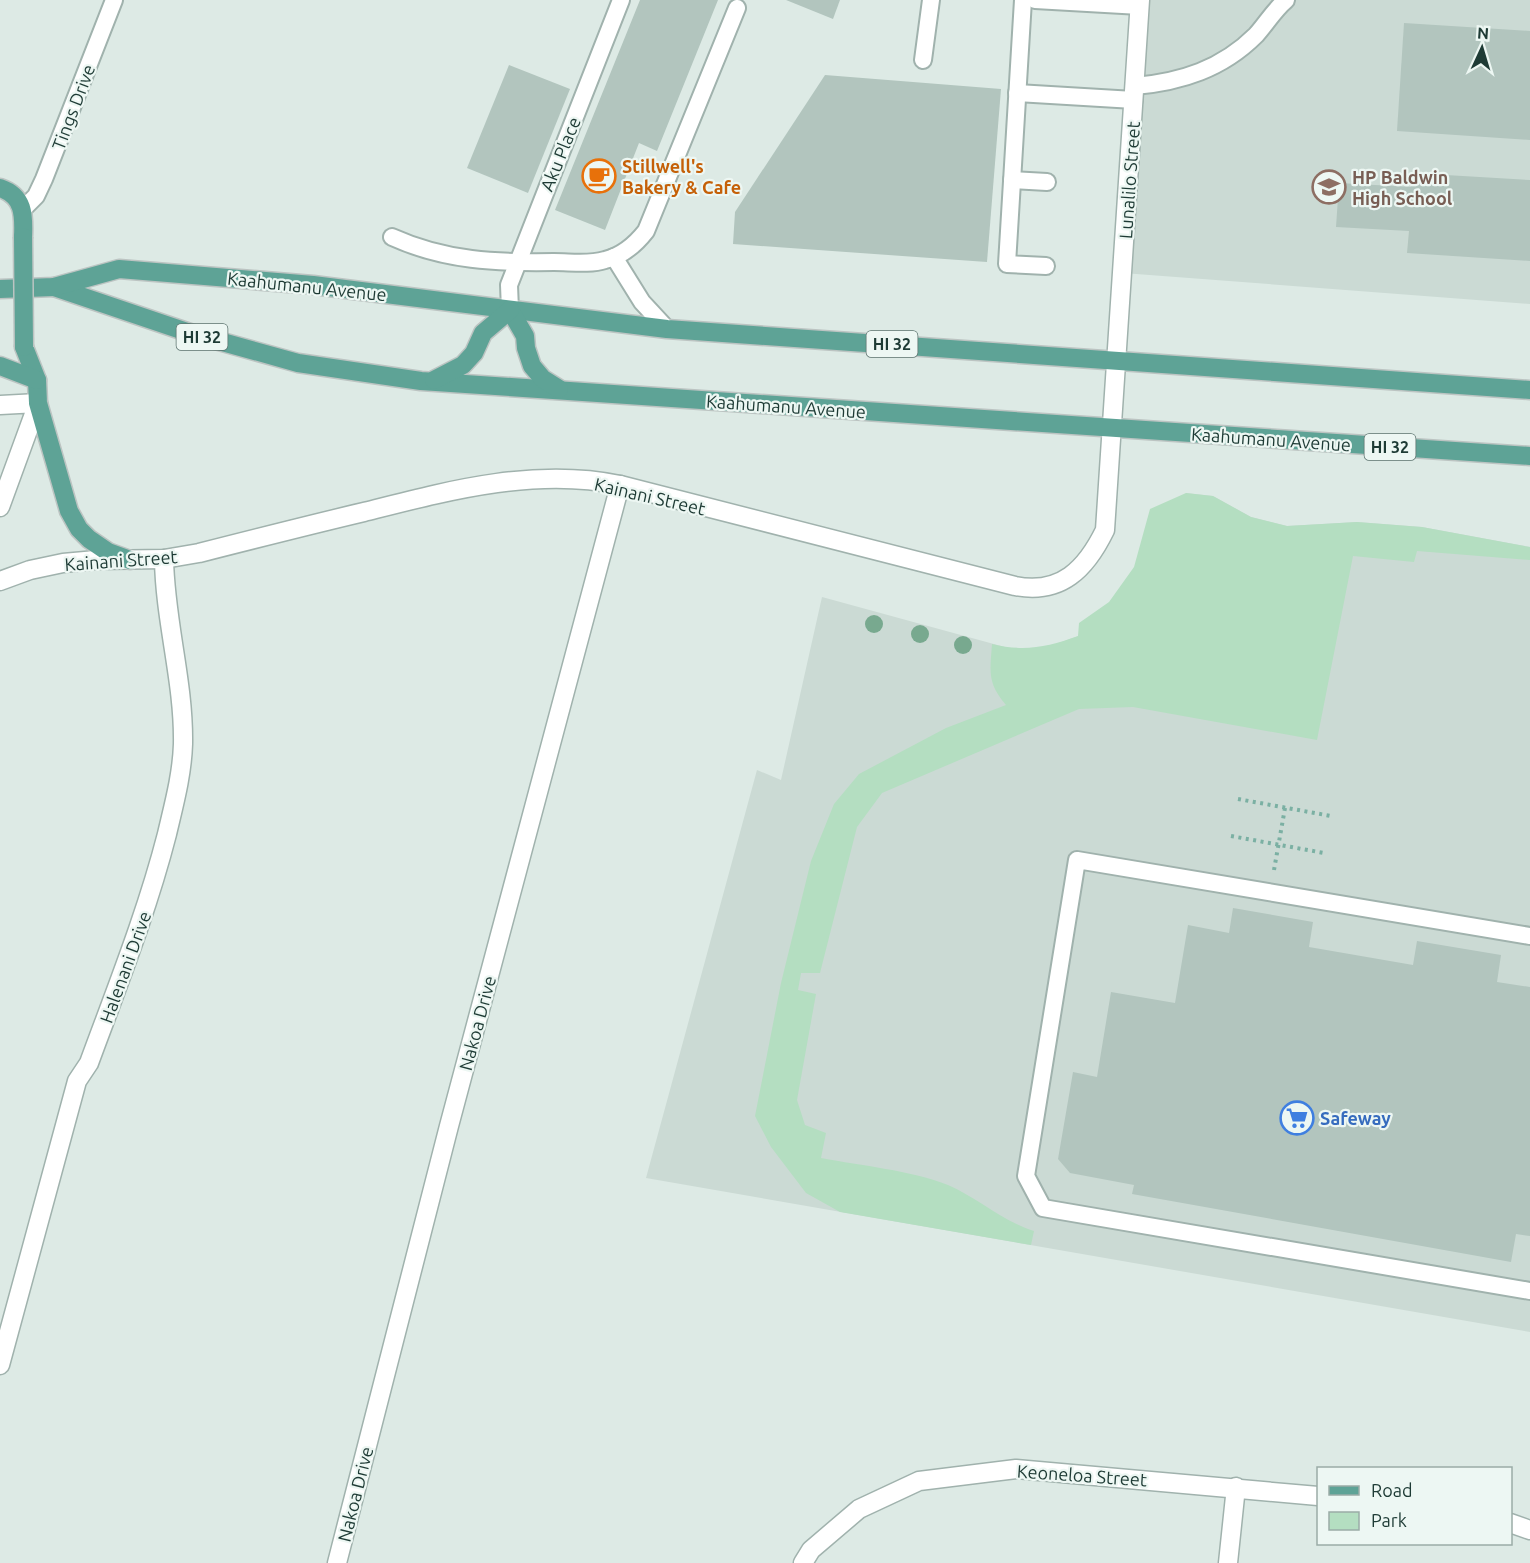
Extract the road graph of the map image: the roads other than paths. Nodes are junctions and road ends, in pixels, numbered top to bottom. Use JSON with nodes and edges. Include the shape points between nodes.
{"nodes":[{"id":1,"x":114,"y":0,"type":"edge"},
{"id":2,"x":621,"y":0,"type":"edge"},
{"id":3,"x":931,"y":0,"type":"edge"},
{"id":4,"x":1023,"y":0,"type":"edge"},
{"id":5,"x":1035,"y":0,"type":"edge"},
{"id":6,"x":1286,"y":0,"type":"edge"},
{"id":7,"x":1140,"y":3,"type":"edge"},
{"id":8,"x":737,"y":8,"type":"dead end"},
{"id":9,"x":923,"y":60,"type":"dead end"},
{"id":10,"x":1017,"y":93,"type":"junction"},
{"id":11,"x":1134,"y":93,"type":"junction"},
{"id":12,"x":1012,"y":180,"type":"junction"},
{"id":13,"x":1047,"y":182,"type":"dead end"},
{"id":14,"x":0,"y":188,"type":"edge"},
{"id":15,"x":23,"y":222,"type":"junction"},
{"id":16,"x":392,"y":237,"type":"dead end"},
{"id":17,"x":614,"y":257,"type":"junction"},
{"id":18,"x":517,"y":263,"type":"junction"},
{"id":19,"x":1046,"y":266,"type":"dead end"},
{"id":20,"x":54,"y":287,"type":"junction"},
{"id":21,"x":0,"y":289,"type":"edge"},
{"id":22,"x":510,"y":310,"type":"junction"},
{"id":23,"x":667,"y":329,"type":"junction"},
{"id":24,"x":1118,"y":360,"type":"junction"},
{"id":25,"x":0,"y":366,"type":"edge"},
{"id":26,"x":37,"y":380,"type":"junction"},
{"id":27,"x":421,"y":381,"type":"junction"},
{"id":28,"x":1530,"y":390,"type":"edge"},
{"id":29,"x":564,"y":391,"type":"junction"},
{"id":30,"x":38,"y":403,"type":"junction"},
{"id":31,"x":0,"y":405,"type":"edge"},
{"id":32,"x":1113,"y":428,"type":"junction"},
{"id":33,"x":1530,"y":456,"type":"edge"},
{"id":34,"x":620,"y":485,"type":"junction"},
{"id":35,"x":0,"y":507,"type":"edge"},
{"id":36,"x":164,"y":559,"type":"junction"},
{"id":37,"x":130,"y":560,"type":"junction"},
{"id":38,"x":0,"y":581,"type":"edge"},
{"id":39,"x":1530,"y":936,"type":"edge"},
{"id":40,"x":1530,"y":1291,"type":"edge"},
{"id":41,"x":0,"y":1365,"type":"edge"},
{"id":42,"x":1236,"y":1488,"type":"junction"},
{"id":43,"x":1317,"y":1496,"type":"edge"},
{"id":44,"x":1512,"y":1524,"type":"edge"},
{"id":45,"x":1530,"y":1530,"type":"edge"},
{"id":46,"x":337,"y":1563,"type":"edge"},
{"id":47,"x":803,"y":1563,"type":"edge"},
{"id":48,"x":1228,"y":1563,"type":"edge"}],
"edges":[{"from":1,"to":15,"type":"lane","name":"Tings Drive","via":[[44,179]]},
{"from":2,"to":18,"type":"lane","name":"Aku Place"},
{"from":3,"to":9,"type":"lane"},
{"from":4,"to":10,"type":"lane"},
{"from":5,"to":7,"type":"lane"},
{"from":6,"to":11,"type":"lane","via":[[1254,37],[1224,61]]},
{"from":7,"to":11,"type":"street","name":"Lunalilo Street"},
{"from":8,"to":17,"type":"lane","via":[[646,231]]},
{"from":10,"to":11,"type":"lane"},
{"from":10,"to":12,"type":"lane"},
{"from":11,"to":24,"type":"street","name":"Lunalilo Street"},
{"from":12,"to":13,"type":"lane"},
{"from":12,"to":19,"type":"lane","via":[[1007,264]]},
{"from":14,"to":15,"type":"main road","via":[[15,196]]},
{"from":15,"to":26,"type":"main road","bridge":true,"via":[[24,346]]},
{"from":16,"to":18,"type":"lane","via":[[437,255]]},
{"from":17,"to":18,"type":"lane","via":[[591,263]]},
{"from":17,"to":23,"type":"lane","via":[[642,302]]},
{"from":18,"to":22,"type":"lane","name":"Aku Place","via":[[509,285]]},
{"from":20,"to":21,"type":"main road","name":"Kaahumanu Avenue","number":"HI 32"},
{"from":20,"to":22,"type":"main road","name":"Kaahumanu Avenue","number":"HI 32","via":[[119,269],[313,285]]},
{"from":20,"to":27,"type":"main road","name":"Kaahumanu Avenue","number":"HI 32","via":[[190,333],[298,363]]},
{"from":22,"to":23,"type":"main road","name":"Kaahumanu Avenue","number":"HI 32"},
{"from":22,"to":27,"type":"main road","via":[[483,333],[474,353],[458,370]]},
{"from":22,"to":29,"type":"main road","via":[[525,336],[532,366],[548,383]]},
{"from":23,"to":24,"type":"main road","name":"Kaahumanu Avenue","number":"HI 32"},
{"from":24,"to":28,"type":"main road","name":"Kaahumanu Avenue","number":"HI 32"},
{"from":24,"to":32,"type":"street","name":"Kainani Street"},
{"from":25,"to":26,"type":"main road"},
{"from":26,"to":30,"type":"main road"},
{"from":27,"to":29,"type":"main road","name":"Kaahumanu Avenue","number":"HI 32"},
{"from":29,"to":32,"type":"main road","name":"Kaahumanu Avenue","number":"HI 32"},
{"from":30,"to":31,"type":"street"},
{"from":30,"to":35,"type":"street"},
{"from":30,"to":37,"type":"main road","via":[[59,483],[79,529],[98,546]]},
{"from":32,"to":33,"type":"main road","name":"Kaahumanu Avenue","number":"HI 32"},
{"from":32,"to":34,"type":"street","name":"Kainani Street","via":[[1105,530],[1077,570],[1050,588],[1031,589],[995,582]]},
{"from":34,"to":36,"type":"street","name":"Kainani Street","via":[[565,480],[468,487]]},
{"from":34,"to":46,"type":"street","name":"Nakoa Drive"},
{"from":36,"to":37,"type":"street","name":"Kainani Street"},
{"from":36,"to":41,"type":"street","name":"Halenani Drive","via":[[166,602],[180,675],[180,783],[152,892],[89,1062],[77,1081]]},
{"from":37,"to":38,"type":"street","name":"Kainani Street","via":[[63,563]]},
{"from":39,"to":40,"type":"lane","via":[[1077,860],[1026,1176],[1043,1208]]},
{"from":42,"to":43,"type":"street","name":"Keoneloa Street"},
{"from":42,"to":47,"type":"street","name":"Keoneloa Street","via":[[1016,1469],[920,1481],[859,1509],[811,1550]]},
{"from":42,"to":48,"type":"street"},
{"from":44,"to":45,"type":"street"}]}
